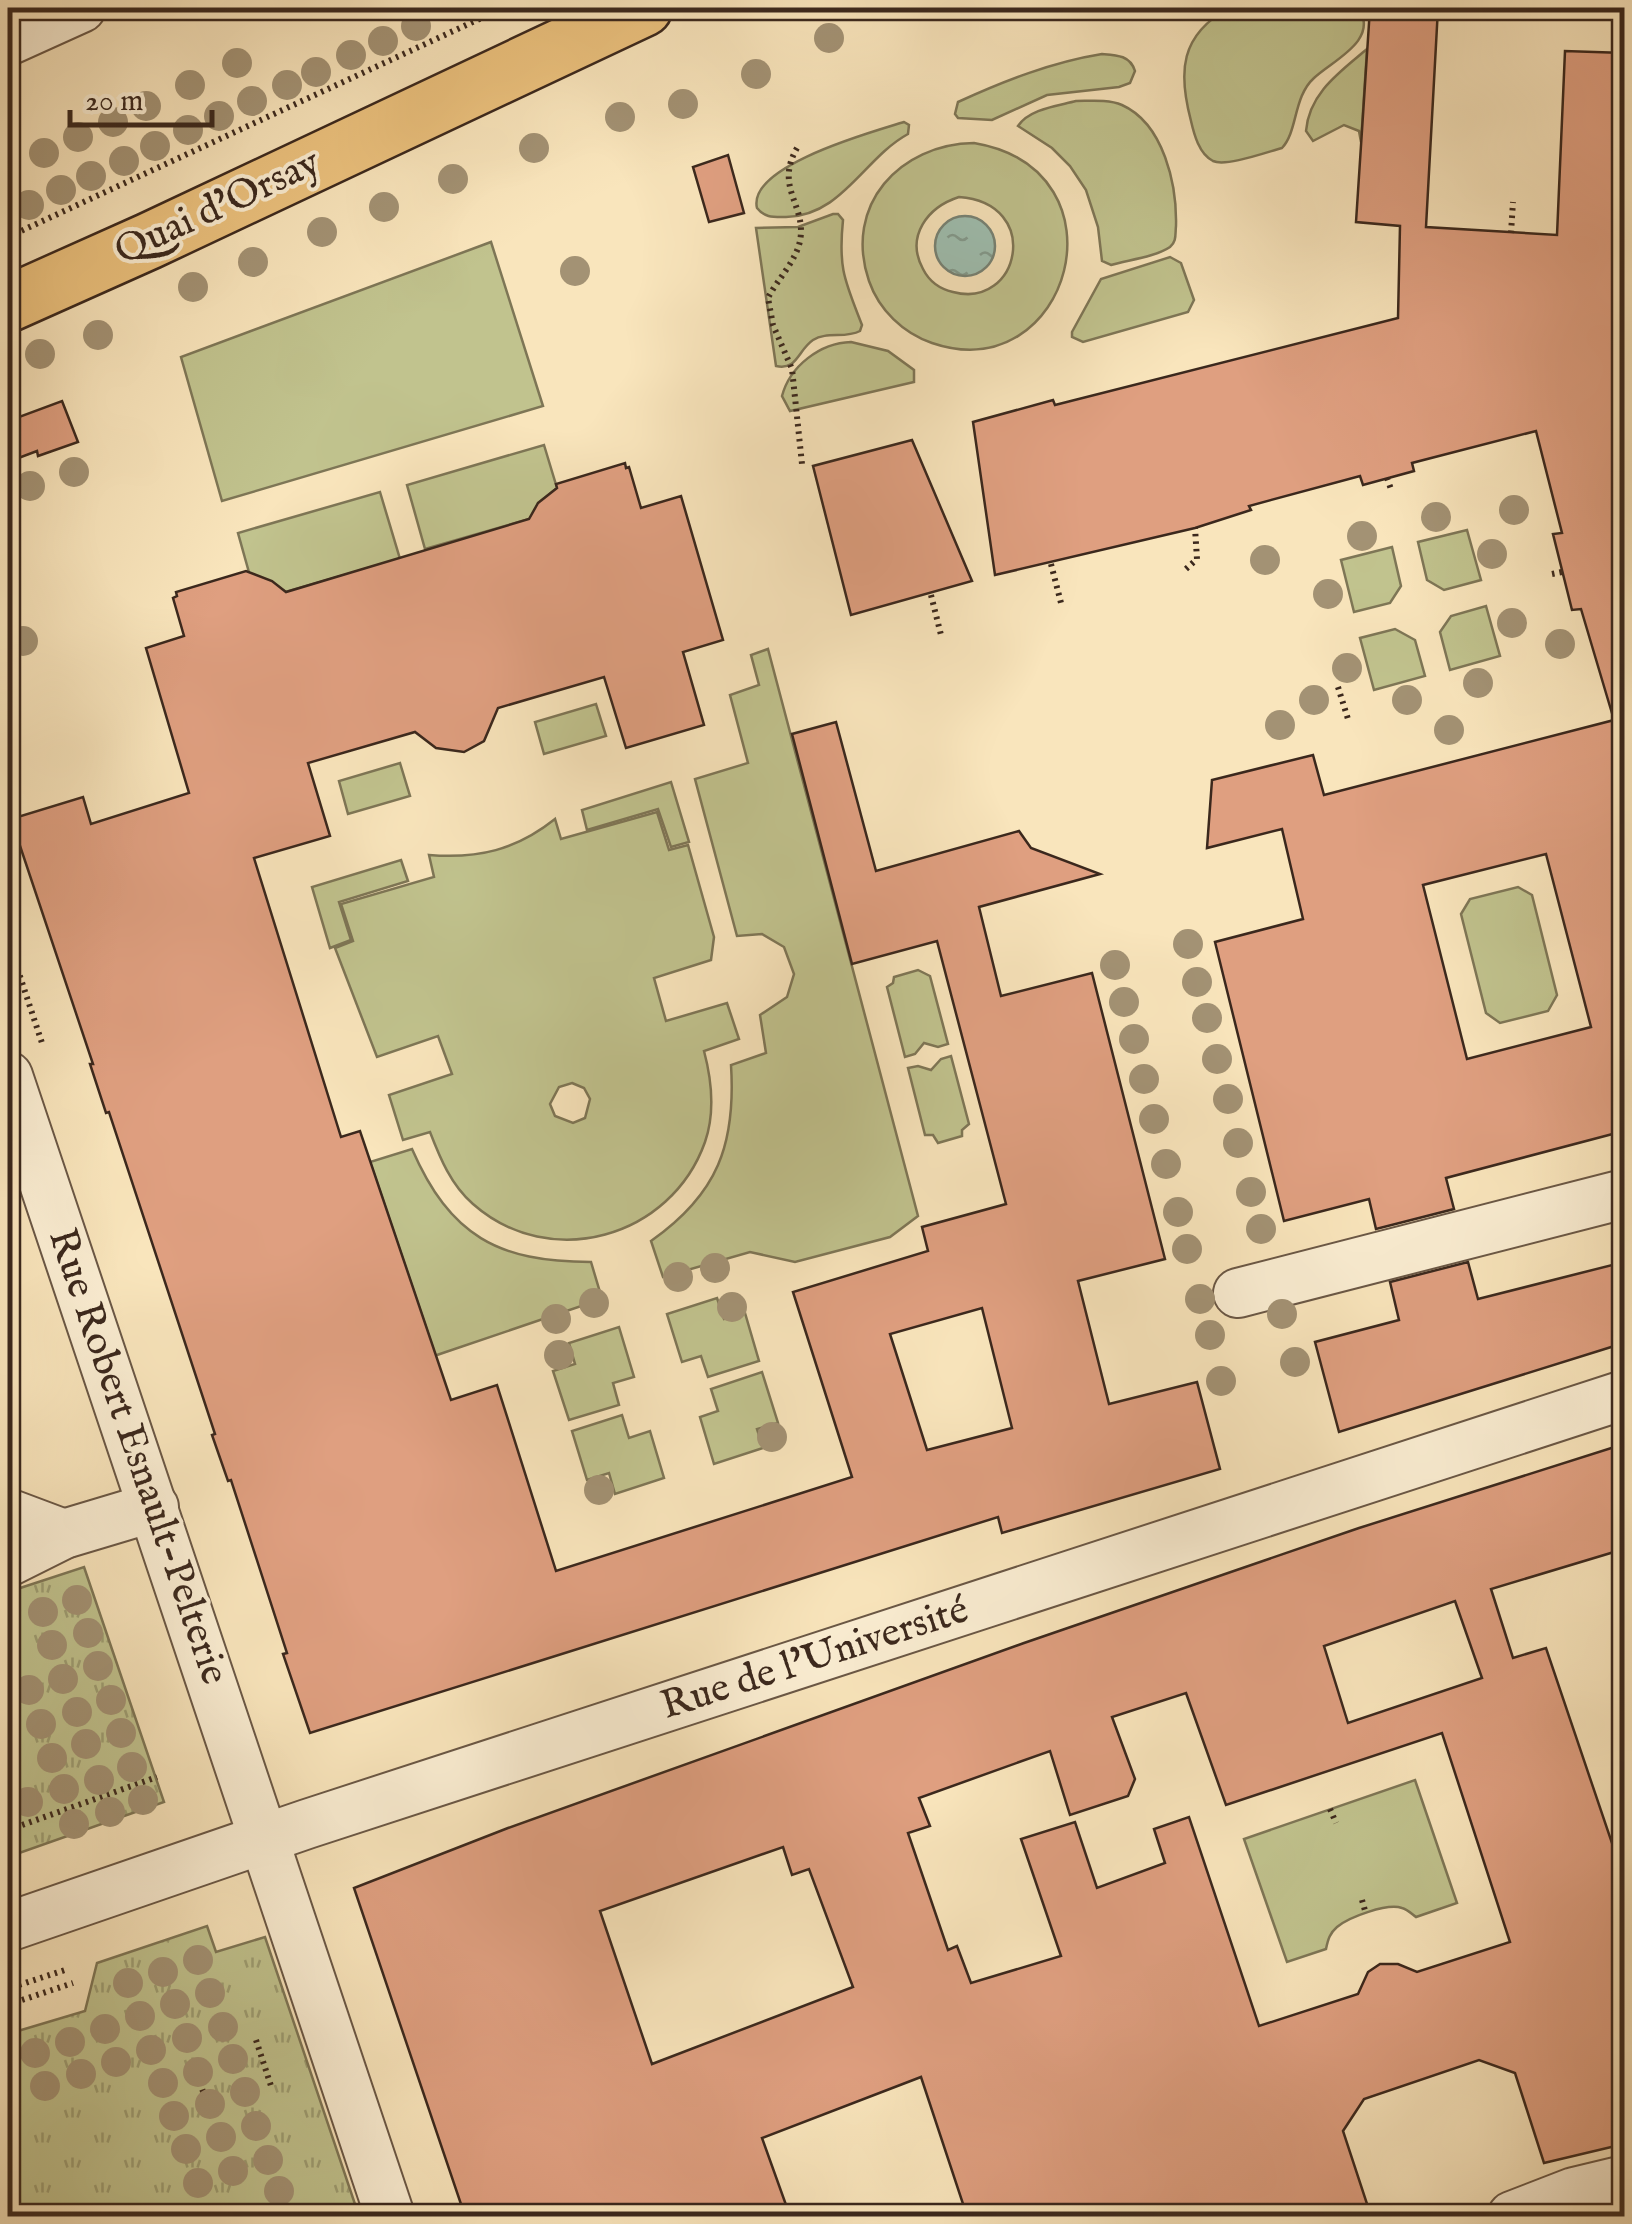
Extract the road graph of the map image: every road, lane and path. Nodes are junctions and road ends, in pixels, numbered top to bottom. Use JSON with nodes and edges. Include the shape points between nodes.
{"nodes":[{"id":1,"x":81,"y":8,"type":"edge"},
{"id":2,"x":503,"y":8,"type":"edge"},
{"id":3,"x":644,"y":8,"type":"edge"},
{"id":4,"x":8,"y":41,"type":"edge"},
{"id":5,"x":796,"y":148,"type":"dead end"},
{"id":6,"x":1513,"y":202,"type":"dead end"},
{"id":7,"x":1511,"y":233,"type":"dead end"},
{"id":8,"x":8,"y":237,"type":"edge"},
{"id":9,"x":8,"y":304,"type":"edge"},
{"id":10,"x":802,"y":464,"type":"dead end"},
{"id":11,"x":1387,"y":478,"type":"dead end"},
{"id":12,"x":1392,"y":492,"type":"dead end"},
{"id":13,"x":1195,"y":528,"type":"dead end"},
{"id":14,"x":1051,"y":564,"type":"dead end"},
{"id":15,"x":1186,"y":569,"type":"dead end"},
{"id":16,"x":1562,"y":572,"type":"dead end"},
{"id":17,"x":1552,"y":574,"type":"dead end"},
{"id":18,"x":931,"y":595,"type":"dead end"},
{"id":19,"x":1060,"y":603,"type":"dead end"},
{"id":20,"x":941,"y":635,"type":"dead end"},
{"id":21,"x":1338,"y":687,"type":"dead end"},
{"id":22,"x":1348,"y":719,"type":"dead end"},
{"id":23,"x":8,"y":1076,"type":"edge"},
{"id":24,"x":1624,"y":1194,"type":"edge"},
{"id":25,"x":1238,"y":1293,"type":"dead end"},
{"id":26,"x":1624,"y":1395,"type":"edge"},
{"id":27,"x":154,"y":1507,"type":"junction"},
{"id":28,"x":8,"y":1513,"type":"edge"},
{"id":29,"x":64,"y":1534,"type":"junction"},
{"id":30,"x":8,"y":1562,"type":"edge"},
{"id":31,"x":156,"y":1777,"type":"dead end"},
{"id":32,"x":1330,"y":1809,"type":"dead end"},
{"id":33,"x":1336,"y":1823,"type":"dead end"},
{"id":34,"x":8,"y":1830,"type":"edge"},
{"id":35,"x":263,"y":1839,"type":"junction"},
{"id":36,"x":1362,"y":1900,"type":"dead end"},
{"id":37,"x":1366,"y":1914,"type":"dead end"},
{"id":38,"x":8,"y":1927,"type":"edge"},
{"id":39,"x":68,"y":1969,"type":"dead end"},
{"id":40,"x":73,"y":1983,"type":"dead end"},
{"id":41,"x":19,"y":1985,"type":"dead end"},
{"id":42,"x":22,"y":2000,"type":"dead end"},
{"id":43,"x":256,"y":2040,"type":"dead end"},
{"id":44,"x":193,"y":2061,"type":"dead end"},
{"id":45,"x":272,"y":2090,"type":"dead end"},
{"id":46,"x":210,"y":2110,"type":"dead end"},
{"id":47,"x":1624,"y":2180,"type":"edge"},
{"id":48,"x":390,"y":2216,"type":"edge"},
{"id":49,"x":1512,"y":2216,"type":"edge"}],
"edges":[{"from":1,"to":4,"type":"street"},
{"from":2,"to":8,"type":"path","name":"Quai d'Orsay"},
{"from":3,"to":9,"type":"main road","name":"Quai d'Orsay"},
{"from":5,"to":10,"type":"path","via":[[786,180],[801,239],[768,298],[792,369]]},
{"from":6,"to":7,"type":"path"},
{"from":11,"to":12,"type":"path"},
{"from":13,"to":15,"type":"path","via":[[1198,559]]},
{"from":14,"to":19,"type":"path"},
{"from":16,"to":17,"type":"path"},
{"from":18,"to":20,"type":"path"},
{"from":21,"to":22,"type":"path"},
{"from":23,"to":27,"type":"street","name":"Rue Robert Esnault-Pelterie"},
{"from":24,"to":25,"type":"street"},
{"from":26,"to":35,"type":"street","name":"Rue de l'Université"},
{"from":27,"to":29,"type":"street"},
{"from":27,"to":35,"type":"street","name":"Rue Robert Esnault-Pelterie"},
{"from":28,"to":29,"type":"street"},
{"from":29,"to":30,"type":"street"},
{"from":31,"to":34,"type":"path"},
{"from":32,"to":33,"type":"path"},
{"from":35,"to":38,"type":"street","name":"Rue de l'Université"},
{"from":35,"to":48,"type":"street","name":"Rue Robert Esnault-Pelterie"},
{"from":36,"to":37,"type":"path"},
{"from":39,"to":41,"type":"path"},
{"from":40,"to":42,"type":"path"},
{"from":43,"to":45,"type":"path"},
{"from":44,"to":46,"type":"path"},
{"from":47,"to":49,"type":"street"}]}
